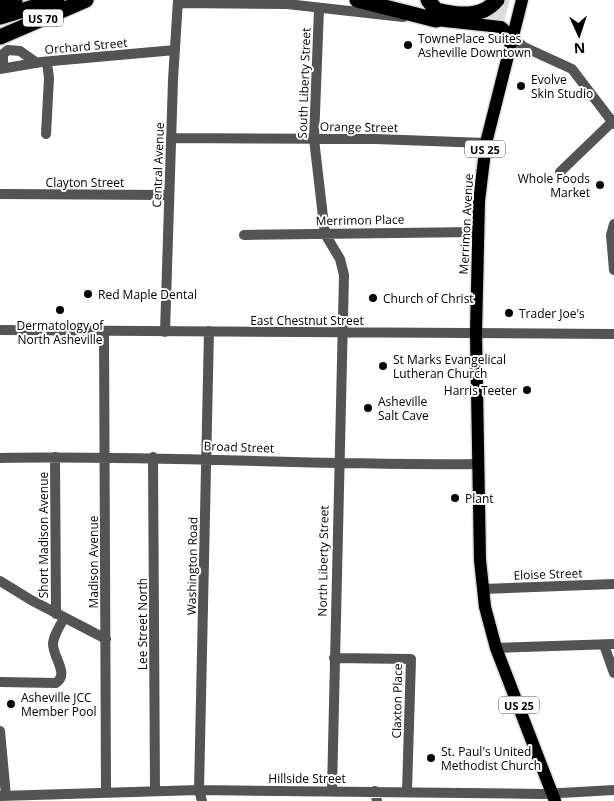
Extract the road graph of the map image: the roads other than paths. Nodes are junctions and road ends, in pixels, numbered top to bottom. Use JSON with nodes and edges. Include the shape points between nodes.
{"nodes":[{"id":1,"x":15,"y":0,"type":"edge"},
{"id":2,"x":56,"y":0,"type":"edge"},
{"id":3,"x":86,"y":0,"type":"edge"},
{"id":4,"x":357,"y":0,"type":"edge"},
{"id":5,"x":428,"y":0,"type":"edge"},
{"id":6,"x":497,"y":0,"type":"edge"},
{"id":7,"x":178,"y":1,"type":"edge"},
{"id":8,"x":523,"y":2,"type":"edge"},
{"id":9,"x":0,"y":5,"type":"edge"},
{"id":10,"x":319,"y":9,"type":"junction"},
{"id":11,"x":0,"y":17,"type":"edge"},
{"id":12,"x":436,"y":20,"type":"junction"},
{"id":13,"x":0,"y":37,"type":"edge"},
{"id":14,"x":512,"y":37,"type":"junction"},
{"id":15,"x":175,"y":50,"type":"junction"},
{"id":16,"x":42,"y":62,"type":"junction"},
{"id":17,"x":2,"y":69,"type":"edge"},
{"id":18,"x":613,"y":122,"type":"edge"},
{"id":19,"x":46,"y":134,"type":"dead end"},
{"id":20,"x":171,"y":138,"type":"junction"},
{"id":21,"x":314,"y":139,"type":"junction"},
{"id":22,"x":486,"y":143,"type":"junction"},
{"id":23,"x":560,"y":172,"type":"dead end"},
{"id":24,"x":0,"y":194,"type":"edge"},
{"id":25,"x":169,"y":195,"type":"junction"},
{"id":26,"x":614,"y":224,"type":"edge"},
{"id":27,"x":478,"y":232,"type":"junction"},
{"id":28,"x":325,"y":234,"type":"junction"},
{"id":29,"x":244,"y":235,"type":"dead end"},
{"id":30,"x":614,"y":270,"type":"edge"},
{"id":31,"x":0,"y":330,"type":"edge"},
{"id":32,"x":104,"y":331,"type":"junction"},
{"id":33,"x":209,"y":331,"type":"junction"},
{"id":34,"x":164,"y":332,"type":"junction"},
{"id":35,"x":343,"y":333,"type":"junction"},
{"id":36,"x":476,"y":333,"type":"junction"},
{"id":37,"x":614,"y":334,"type":"edge"},
{"id":38,"x":55,"y":457,"type":"junction"},
{"id":39,"x":105,"y":457,"type":"junction"},
{"id":40,"x":154,"y":457,"type":"junction"},
{"id":41,"x":0,"y":458,"type":"edge"},
{"id":42,"x":206,"y":458,"type":"junction"},
{"id":43,"x":338,"y":463,"type":"junction"},
{"id":44,"x":478,"y":464,"type":"junction"},
{"id":45,"x":0,"y":581,"type":"edge"},
{"id":46,"x":614,"y":584,"type":"edge"},
{"id":47,"x":483,"y":589,"type":"junction"},
{"id":48,"x":60,"y":616,"type":"junction"},
{"id":49,"x":106,"y":639,"type":"junction"},
{"id":50,"x":609,"y":644,"type":"edge"},
{"id":51,"x":496,"y":648,"type":"junction"},
{"id":52,"x":334,"y":658,"type":"junction"},
{"id":53,"x":614,"y":673,"type":"edge"},
{"id":54,"x":0,"y":682,"type":"edge"},
{"id":55,"x":0,"y":731,"type":"edge"},
{"id":56,"x":155,"y":790,"type":"junction"},
{"id":57,"x":199,"y":790,"type":"junction"},
{"id":58,"x":332,"y":790,"type":"junction"},
{"id":59,"x":614,"y":790,"type":"edge"},
{"id":60,"x":407,"y":791,"type":"junction"},
{"id":61,"x":106,"y":792,"type":"junction"},
{"id":62,"x":3,"y":796,"type":"edge"},
{"id":63,"x":376,"y":796,"type":"edge"},
{"id":64,"x":119,"y":797,"type":"edge"},
{"id":65,"x":554,"y":797,"type":"edge"},
{"id":66,"x":202,"y":801,"type":"edge"}],
"edges":[{"from":1,"to":9,"type":"highway"},
{"from":2,"to":11,"type":"highway"},
{"from":3,"to":13,"type":"highway","number":"US 70"},
{"from":4,"to":12,"type":"highway"},
{"from":5,"to":6,"type":"highway","via":[[436,10],[472,14],[482,12]]},
{"from":7,"to":10,"type":"street","via":[[287,4]]},
{"from":7,"to":15,"type":"street","name":"Central Avenue"},
{"from":8,"to":14,"type":"main road","name":"Merrimon Avenue","number":"US 25"},
{"from":10,"to":12,"type":"street"},
{"from":10,"to":21,"type":"street","name":"South Liberty Street"},
{"from":12,"to":14,"type":"main road","via":[[501,27]]},
{"from":14,"to":18,"type":"street","via":[[524,47],[572,69]]},
{"from":14,"to":22,"type":"main road","name":"Merrimon Avenue","number":"US 25"},
{"from":15,"to":16,"type":"street","name":"Orchard Street"},
{"from":15,"to":20,"type":"street","name":"Central Avenue"},
{"from":16,"to":17,"type":"street","name":"Orchard Street"},
{"from":16,"to":17,"type":"street","via":[[20,51],[8,50],[3,54]]},
{"from":16,"to":19,"type":"street","via":[[48,78]]},
{"from":18,"to":23,"type":"street"},
{"from":20,"to":21,"type":"street","name":"Orange Street"},
{"from":20,"to":25,"type":"street","name":"Central Avenue"},
{"from":21,"to":22,"type":"street","name":"Orange Street"},
{"from":21,"to":28,"type":"street","name":"South Liberty Street"},
{"from":22,"to":27,"type":"main road","name":"Merrimon Avenue","number":"US 25"},
{"from":24,"to":25,"type":"street","name":"Clayton Street"},
{"from":25,"to":34,"type":"street","name":"Central Avenue"},
{"from":26,"to":30,"type":"street","via":[[611,235]]},
{"from":27,"to":28,"type":"street","name":"Merrimon Place"},
{"from":27,"to":36,"type":"main road","name":"Merrimon Avenue","number":"US 25"},
{"from":28,"to":29,"type":"street","name":"Merrimon Place"},
{"from":28,"to":35,"type":"street","name":"South Liberty Street","via":[[340,259],[344,275]]},
{"from":31,"to":32,"type":"street","name":"East Chestnut Street"},
{"from":32,"to":34,"type":"street","name":"East Chestnut Street"},
{"from":32,"to":39,"type":"street","name":"Madison Avenue"},
{"from":33,"to":34,"type":"street","name":"East Chestnut Street"},
{"from":33,"to":35,"type":"street","name":"East Chestnut Street"},
{"from":33,"to":42,"type":"street","name":"Washington Road"},
{"from":35,"to":36,"type":"street","name":"East Chestnut Street"},
{"from":35,"to":43,"type":"street","name":"North Liberty Street"},
{"from":36,"to":37,"type":"street","name":"East Chestnut Street"},
{"from":36,"to":44,"type":"main road","name":"Merrimon Avenue","number":"US 25"},
{"from":38,"to":39,"type":"street","name":"Broad Street"},
{"from":38,"to":41,"type":"street","name":"Broad Street"},
{"from":38,"to":48,"type":"street","name":"Short Madison Avenue"},
{"from":39,"to":40,"type":"street","name":"Broad Street"},
{"from":39,"to":49,"type":"street","name":"Madison Avenue"},
{"from":40,"to":42,"type":"street","name":"Broad Street"},
{"from":40,"to":56,"type":"street","name":"Lee Street North"},
{"from":42,"to":43,"type":"street","name":"Broad Street"},
{"from":42,"to":57,"type":"street","name":"Washington Road"},
{"from":43,"to":44,"type":"street","name":"Broad Street"},
{"from":43,"to":52,"type":"street","name":"North Liberty Street"},
{"from":44,"to":47,"type":"main road","name":"Merrimon Avenue","number":"US 25"},
{"from":45,"to":48,"type":"street"},
{"from":46,"to":47,"type":"street","name":"Eloise Street"},
{"from":47,"to":51,"type":"main road","name":"Merrimon Avenue","number":"US 25"},
{"from":48,"to":49,"type":"street"},
{"from":48,"to":54,"type":"street","via":[[53,646],[62,673],[59,681]]},
{"from":49,"to":61,"type":"street","name":"Madison Avenue"},
{"from":50,"to":51,"type":"street"},
{"from":50,"to":53,"type":"street"},
{"from":51,"to":65,"type":"main road","name":"Merrimon Avenue","number":"US 25"},
{"from":52,"to":58,"type":"street","name":"North Liberty Street"},
{"from":52,"to":60,"type":"street","name":"Claxton Place","via":[[411,658]]},
{"from":55,"to":62,"type":"street"},
{"from":56,"to":57,"type":"street","name":"Hillside Street"},
{"from":56,"to":64,"type":"street","name":"Hillside Street"},
{"from":57,"to":58,"type":"street","name":"Hillside Street"},
{"from":57,"to":66,"type":"street","name":"Washington Road"},
{"from":58,"to":63,"type":"street","name":"Hillside Street"},
{"from":59,"to":65,"type":"street","name":"Hillside Street"},
{"from":60,"to":63,"type":"street","name":"Hillside Street"},
{"from":60,"to":65,"type":"street","name":"Hillside Street"},
{"from":61,"to":62,"type":"street","name":"Hillside Street"},
{"from":61,"to":64,"type":"street","name":"Hillside Street"}]}
